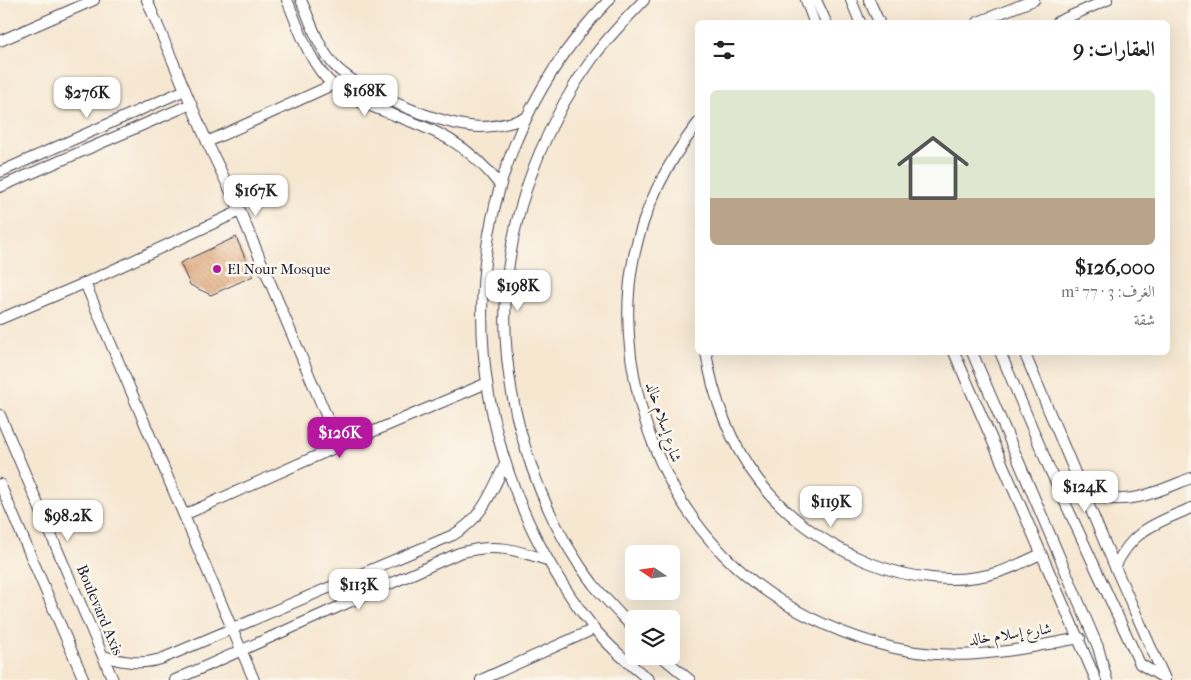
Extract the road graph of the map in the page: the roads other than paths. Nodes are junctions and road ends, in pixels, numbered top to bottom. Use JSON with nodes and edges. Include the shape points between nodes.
{"nodes":[{"id":1,"x":94,"y":0,"type":"edge"},
{"id":2,"x":147,"y":0,"type":"edge"},
{"id":3,"x":287,"y":0,"type":"edge"},
{"id":4,"x":302,"y":0,"type":"edge"},
{"id":5,"x":609,"y":0,"type":"edge"},
{"id":6,"x":644,"y":0,"type":"edge"},
{"id":7,"x":806,"y":0,"type":"edge"},
{"id":8,"x":816,"y":0,"type":"edge"},
{"id":9,"x":851,"y":0,"type":"edge"},
{"id":10,"x":869,"y":0,"type":"edge"},
{"id":11,"x":1034,"y":0,"type":"edge"},
{"id":12,"x":1107,"y":0,"type":"edge"},
{"id":13,"x":813,"y":20,"type":"edge"},
{"id":14,"x":825,"y":20,"type":"edge"},
{"id":15,"x":859,"y":20,"type":"edge"},
{"id":16,"x":877,"y":20,"type":"edge"},
{"id":17,"x":983,"y":20,"type":"edge"},
{"id":18,"x":1062,"y":20,"type":"edge"},
{"id":19,"x":0,"y":41,"type":"edge"},
{"id":20,"x":332,"y":85,"type":"junction"},
{"id":21,"x":185,"y":90,"type":"junction"},
{"id":22,"x":190,"y":104,"type":"junction"},
{"id":23,"x":526,"y":118,"type":"junction"},
{"id":24,"x":695,"y":127,"type":"edge"},
{"id":25,"x":207,"y":142,"type":"junction"},
{"id":26,"x":0,"y":172,"type":"edge"},
{"id":27,"x":500,"y":185,"type":"junction"},
{"id":28,"x":0,"y":187,"type":"edge"},
{"id":29,"x":240,"y":211,"type":"junction"},
{"id":30,"x":86,"y":283,"type":"junction"},
{"id":31,"x":0,"y":319,"type":"edge"},
{"id":32,"x":706,"y":355,"type":"edge"},
{"id":33,"x":955,"y":355,"type":"edge"},
{"id":34,"x":973,"y":355,"type":"edge"},
{"id":35,"x":1001,"y":355,"type":"edge"},
{"id":36,"x":1025,"y":355,"type":"edge"},
{"id":37,"x":488,"y":383,"type":"junction"},
{"id":38,"x":0,"y":415,"type":"edge"},
{"id":39,"x":339,"y":446,"type":"junction"},
{"id":40,"x":505,"y":464,"type":"junction"},
{"id":41,"x":1191,"y":478,"type":"edge"},
{"id":42,"x":0,"y":484,"type":"edge"},
{"id":43,"x":1086,"y":495,"type":"junction"},
{"id":44,"x":1191,"y":508,"type":"edge"},
{"id":45,"x":184,"y":515,"type":"junction"},
{"id":46,"x":1041,"y":554,"type":"junction"},
{"id":47,"x":547,"y":560,"type":"junction"},
{"id":48,"x":1115,"y":567,"type":"junction"},
{"id":49,"x":625,"y":619,"type":"edge"},
{"id":50,"x":232,"y":628,"type":"junction"},
{"id":51,"x":594,"y":629,"type":"junction"},
{"id":52,"x":1080,"y":638,"type":"junction"},
{"id":53,"x":242,"y":650,"type":"junction"},
{"id":54,"x":103,"y":656,"type":"junction"},
{"id":55,"x":672,"y":665,"type":"edge"},
{"id":56,"x":1165,"y":679,"type":"edge"},
{"id":57,"x":84,"y":680,"type":"edge"},
{"id":58,"x":113,"y":680,"type":"edge"},
{"id":59,"x":175,"y":680,"type":"edge"},
{"id":60,"x":254,"y":680,"type":"edge"},
{"id":61,"x":481,"y":680,"type":"edge"},
{"id":62,"x":649,"y":680,"type":"edge"},
{"id":63,"x":690,"y":680,"type":"edge"},
{"id":64,"x":1096,"y":680,"type":"edge"},
{"id":65,"x":1107,"y":680,"type":"edge"}],
"edges":[{"from":1,"to":19,"type":"street"},
{"from":2,"to":21,"type":"street"},
{"from":3,"to":20,"type":"street","via":[[314,61]]},
{"from":4,"to":23,"type":"street","via":[[327,56],[342,73],[368,89],[405,106],[463,125],[495,126]]},
{"from":5,"to":23,"type":"street","via":[[566,52]]},
{"from":6,"to":49,"type":"street","via":[[591,60],[550,128],[524,191],[511,243],[505,289],[508,371],[524,446],[537,482],[571,551],[593,583]]},
{"from":7,"to":13,"type":"street"},
{"from":8,"to":14,"type":"street"},
{"from":9,"to":15,"type":"street"},
{"from":10,"to":16,"type":"street"},
{"from":11,"to":17,"type":"street"},
{"from":12,"to":18,"type":"street"},
{"from":20,"to":25,"type":"street"},
{"from":20,"to":27,"type":"street","via":[[368,105],[449,138],[477,158]]},
{"from":21,"to":22,"type":"street"},
{"from":21,"to":26,"type":"street"},
{"from":22,"to":25,"type":"street"},
{"from":22,"to":28,"type":"street"},
{"from":23,"to":27,"type":"street"},
{"from":24,"to":52,"type":"street","name":"شارع إسلام خالد","via":[[664,174],[640,229],[632,265],[628,339],[633,376],[650,438],[672,488],[698,526],[728,560],[783,602],[826,625],[876,644],[929,654],[982,655]]},
{"from":25,"to":29,"type":"street"},
{"from":27,"to":37,"type":"street","via":[[486,256],[482,300]]},
{"from":29,"to":30,"type":"street"},
{"from":29,"to":39,"type":"street"},
{"from":30,"to":31,"type":"street"},
{"from":30,"to":45,"type":"street"},
{"from":32,"to":46,"type":"street","via":[[710,380],[740,453],[783,508],[810,530],[870,563],[901,574],[934,578],[967,578],[999,572]]},
{"from":33,"to":46,"type":"street"},
{"from":34,"to":65,"type":"street","via":[[1098,647]]},
{"from":35,"to":56,"type":"street","via":[[1050,470],[1140,664]]},
{"from":36,"to":43,"type":"street"},
{"from":37,"to":39,"type":"street"},
{"from":37,"to":40,"type":"street"},
{"from":38,"to":54,"type":"street","name":"Boulevard Axis"},
{"from":39,"to":45,"type":"street"},
{"from":40,"to":47,"type":"street","via":[[524,516]]},
{"from":40,"to":50,"type":"street","via":[[479,514],[463,530]]},
{"from":41,"to":43,"type":"street","via":[[1133,499],[1102,499]]},
{"from":42,"to":57,"type":"street"},
{"from":43,"to":48,"type":"street"},
{"from":44,"to":48,"type":"street","via":[[1142,531],[1126,547]]},
{"from":45,"to":50,"type":"street"},
{"from":46,"to":52,"type":"street"},
{"from":47,"to":51,"type":"street"},
{"from":47,"to":53,"type":"street","via":[[493,547],[460,553]]},
{"from":48,"to":56,"type":"street"},
{"from":50,"to":53,"type":"street"},
{"from":50,"to":54,"type":"street","via":[[151,662],[127,662]]},
{"from":51,"to":61,"type":"street"},
{"from":51,"to":62,"type":"street"},
{"from":52,"to":64,"type":"street"},
{"from":53,"to":59,"type":"street"},
{"from":53,"to":60,"type":"street"},
{"from":54,"to":58,"type":"street","name":"Boulevard Axis"},
{"from":55,"to":63,"type":"street"}]}
